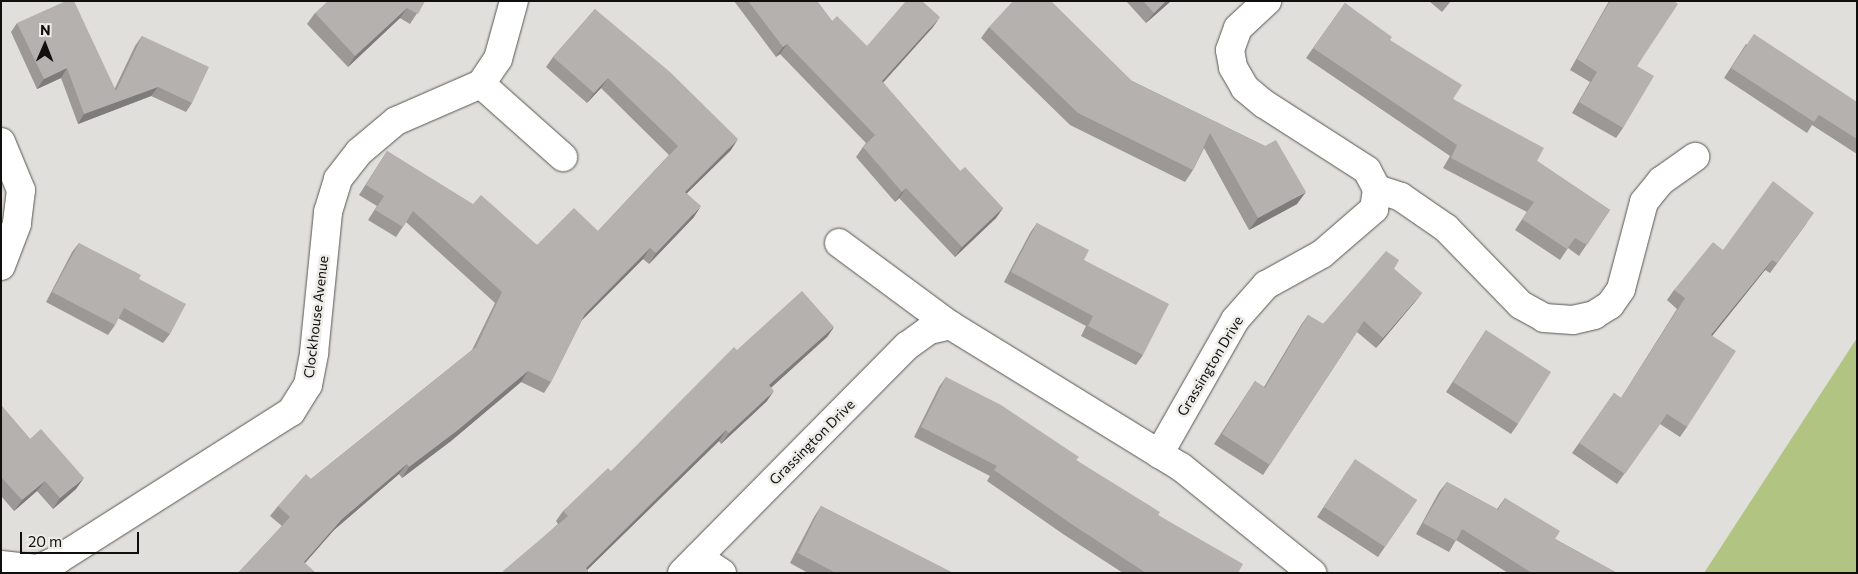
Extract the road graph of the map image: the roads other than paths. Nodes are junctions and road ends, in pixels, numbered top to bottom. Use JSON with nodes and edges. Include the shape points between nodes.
{"nodes":[{"id":1,"x":514,"y":1,"type":"edge"},
{"id":2,"x":1267,"y":1,"type":"edge"},
{"id":3,"x":481,"y":84,"type":"junction"},
{"id":4,"x":1,"y":142,"type":"edge"},
{"id":5,"x":563,"y":157,"type":"dead end"},
{"id":6,"x":1695,"y":157,"type":"dead end"},
{"id":7,"x":1377,"y":189,"type":"junction"},
{"id":8,"x":839,"y":243,"type":"dead end"},
{"id":9,"x":1,"y":266,"type":"edge"},
{"id":10,"x":950,"y":326,"type":"junction"},
{"id":11,"x":1159,"y":454,"type":"junction"},
{"id":12,"x":1,"y":565,"type":"edge"},
{"id":13,"x":690,"y":565,"type":"edge"},
{"id":14,"x":722,"y":573,"type":"edge"},
{"id":15,"x":1312,"y":573,"type":"edge"}],
"edges":[{"from":1,"to":3,"type":"street","via":[[498,60]]},
{"from":2,"to":7,"type":"street","via":[[1238,28],[1230,50],[1233,67],[1245,88],[1367,170]]},
{"from":3,"to":5,"type":"street"},
{"from":3,"to":12,"type":"street","name":"Clockhouse Avenue","via":[[396,121],[359,152],[338,179],[328,212],[308,384],[291,412],[59,559],[38,569]]},
{"from":4,"to":9,"type":"street","via":[[22,190],[16,224]]},
{"from":6,"to":7,"type":"street","via":[[1661,181],[1644,202],[1628,267],[1610,305],[1594,316],[1573,320],[1544,318],[1521,305],[1446,228],[1401,197]]},
{"from":7,"to":11,"type":"street","name":"Grassington Drive","via":[[1374,209],[1353,231],[1266,284],[1235,320]]},
{"from":8,"to":10,"type":"street"},
{"from":10,"to":11,"type":"street"},
{"from":10,"to":13,"type":"street","name":"Grassington Drive","via":[[930,330],[907,346]]},
{"from":11,"to":15,"type":"street"},
{"from":13,"to":14,"type":"street"}]}
